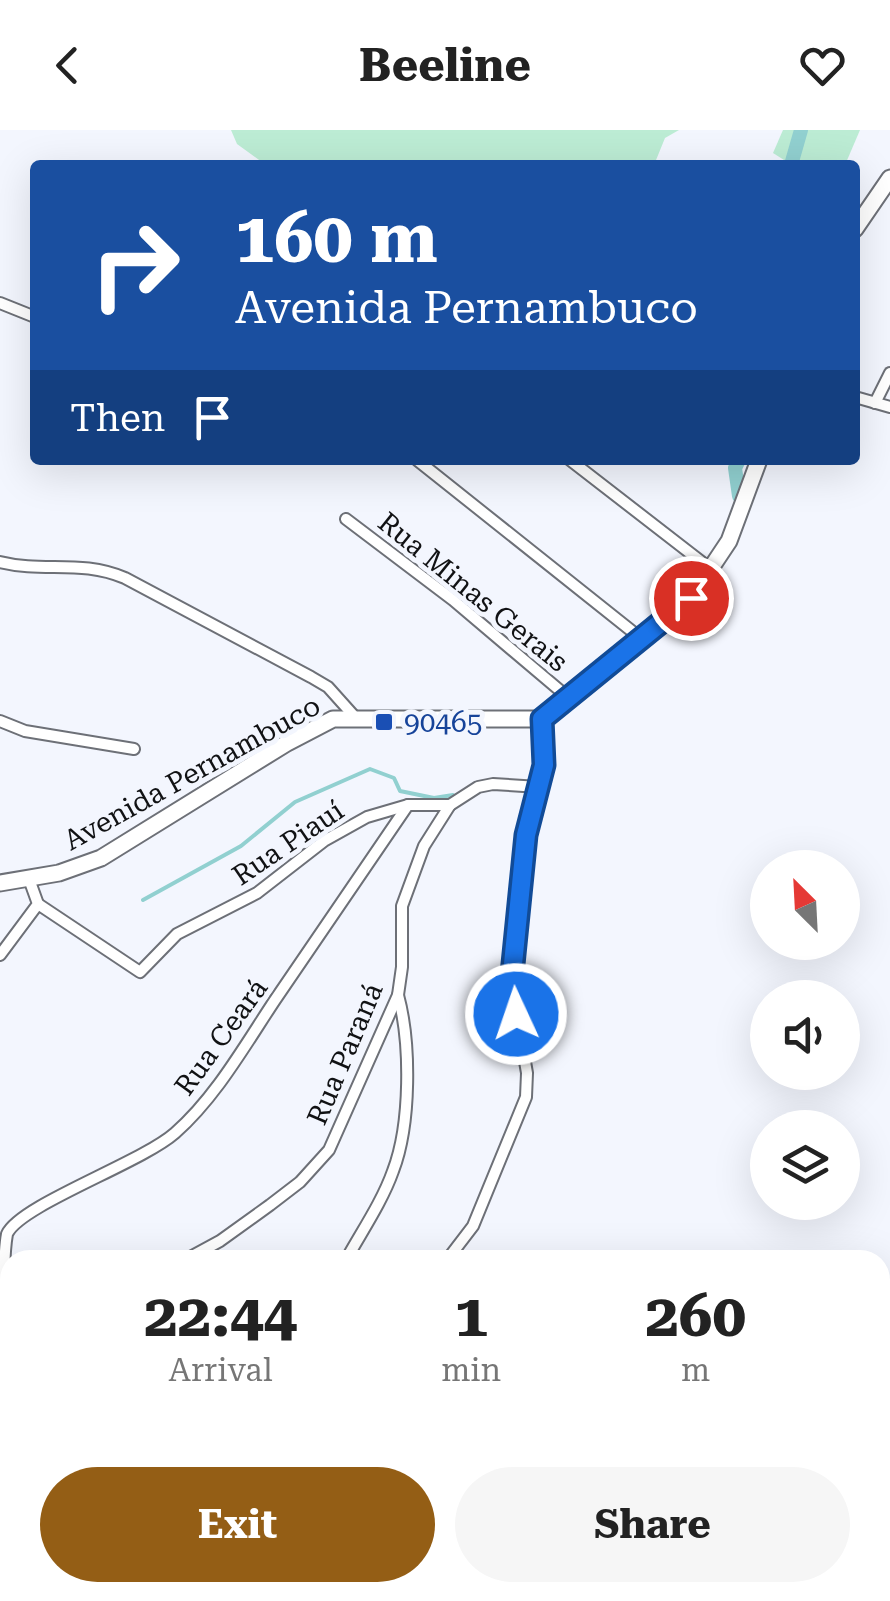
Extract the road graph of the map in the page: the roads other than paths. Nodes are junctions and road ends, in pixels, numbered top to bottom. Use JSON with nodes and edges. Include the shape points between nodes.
{"nodes":[{"id":1,"x":890,"y":178,"type":"edge"},
{"id":2,"x":860,"y":221,"type":"edge"},
{"id":3,"x":0,"y":303,"type":"edge"},
{"id":4,"x":30,"y":315,"type":"edge"},
{"id":5,"x":890,"y":372,"type":"edge"},
{"id":6,"x":860,"y":398,"type":"edge"},
{"id":7,"x":875,"y":403,"type":"junction"},
{"id":8,"x":890,"y":408,"type":"edge"},
{"id":9,"x":423,"y":465,"type":"edge"},
{"id":10,"x":576,"y":465,"type":"edge"},
{"id":11,"x":757,"y":465,"type":"edge"},
{"id":12,"x":346,"y":519,"type":"dead end"},
{"id":13,"x":0,"y":562,"type":"edge"},
{"id":14,"x":712,"y":570,"type":"junction"},
{"id":15,"x":643,"y":640,"type":"junction"},
{"id":16,"x":571,"y":700,"type":"junction"},
{"id":17,"x":354,"y":716,"type":"junction"},
{"id":18,"x":542,"y":719,"type":"junction"},
{"id":19,"x":0,"y":722,"type":"edge"},
{"id":20,"x":134,"y":749,"type":"dead end"},
{"id":21,"x":539,"y":787,"type":"junction"},
{"id":22,"x":408,"y":805,"type":"junction"},
{"id":23,"x":450,"y":805,"type":"junction"},
{"id":24,"x":29,"y":879,"type":"junction"},
{"id":25,"x":0,"y":882,"type":"edge"},
{"id":26,"x":38,"y":904,"type":"junction"},
{"id":27,"x":0,"y":955,"type":"edge"},
{"id":28,"x":398,"y":996,"type":"junction"},
{"id":29,"x":2,"y":1250,"type":"edge"},
{"id":30,"x":202,"y":1250,"type":"edge"},
{"id":31,"x":352,"y":1250,"type":"edge"},
{"id":32,"x":455,"y":1250,"type":"edge"}],
"edges":[{"from":1,"to":2,"type":"street"},
{"from":3,"to":4,"type":"street"},
{"from":5,"to":7,"type":"street"},
{"from":6,"to":7,"type":"street"},
{"from":7,"to":8,"type":"street"},
{"from":9,"to":15,"type":"street"},
{"from":10,"to":14,"type":"street"},
{"from":11,"to":14,"type":"street"},
{"from":12,"to":16,"type":"street","name":"Rua Minas Gerais"},
{"from":13,"to":17,"type":"street","via":[[81,565],[126,578],[312,677]]},
{"from":14,"to":15,"type":"street"},
{"from":15,"to":16,"type":"street"},
{"from":16,"to":18,"type":"street"},
{"from":17,"to":18,"type":"street","name":"Avenida Pernambuco"},
{"from":17,"to":24,"type":"street","name":"Avenida Pernambuco","via":[[312,728],[101,858]]},
{"from":18,"to":21,"type":"street","via":[[546,748]]},
{"from":19,"to":20,"type":"street"},
{"from":21,"to":23,"type":"street","name":"Rua Piauí","via":[[493,784]]},
{"from":21,"to":32,"type":"street","via":[[523,857],[512,987],[526,1098],[473,1226]]},
{"from":22,"to":23,"type":"street","name":"Rua Piauí"},
{"from":22,"to":26,"type":"street","name":"Rua Piauí","via":[[367,817],[324,841],[258,893],[177,934],[140,972]]},
{"from":22,"to":29,"type":"street","name":"Rua Ceará","via":[[188,1121],[152,1152],[32,1212],[8,1229]]},
{"from":23,"to":28,"type":"street","name":"Rua Paraná","via":[[424,846],[402,906]]},
{"from":24,"to":25,"type":"street","name":"Avenida Pernambuco"},
{"from":24,"to":26,"type":"street"},
{"from":26,"to":27,"type":"street"},
{"from":28,"to":30,"type":"street","name":"Rua Paraná","via":[[344,1122],[315,1168]]},
{"from":28,"to":31,"type":"street","via":[[406,1030],[398,1157]]}]}
